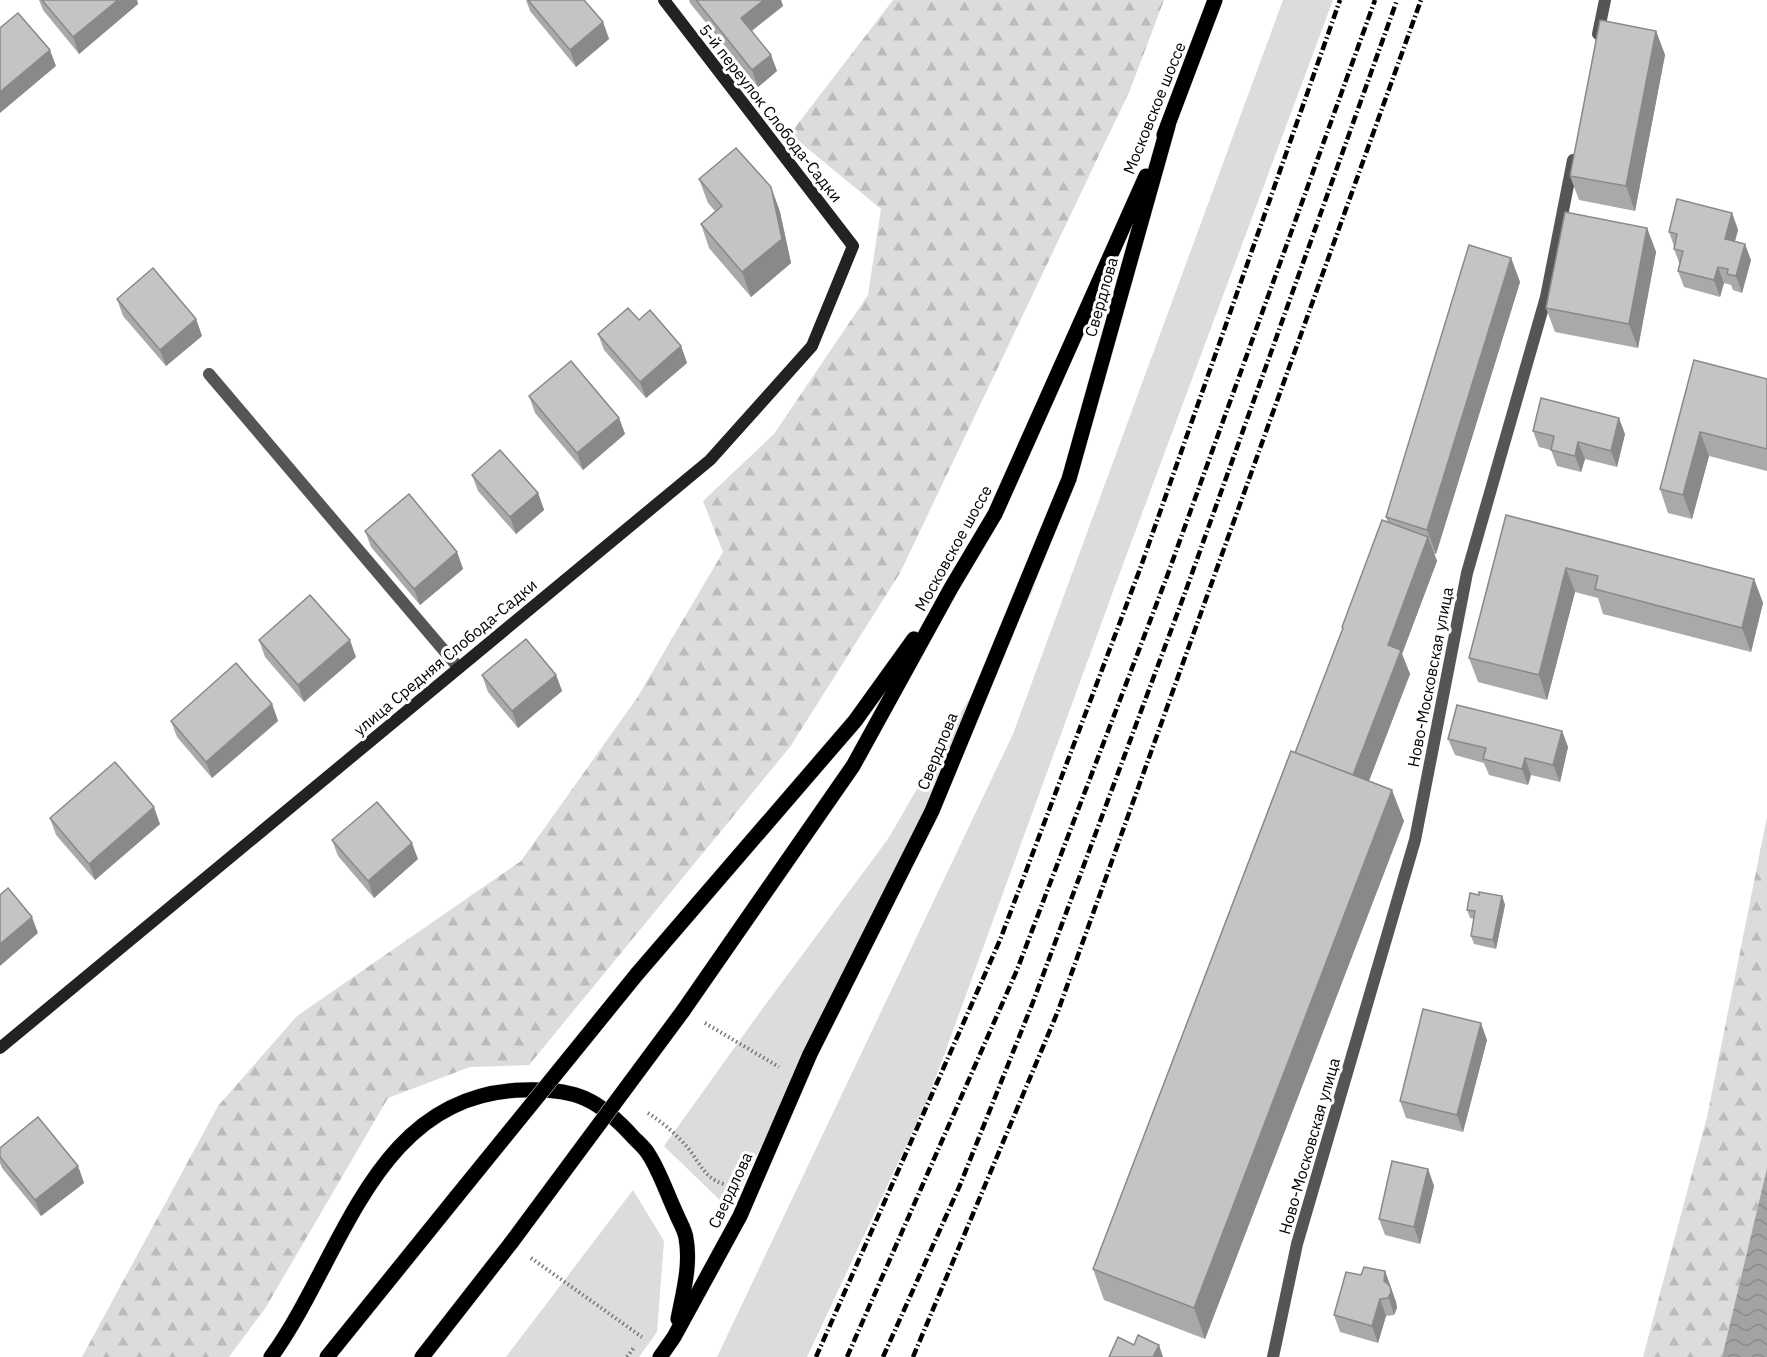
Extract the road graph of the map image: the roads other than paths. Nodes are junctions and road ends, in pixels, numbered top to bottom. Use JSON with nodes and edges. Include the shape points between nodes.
{"nodes":[{"id":1,"x":664,"y":0,"type":"edge"},
{"id":2,"x":1215,"y":0,"type":"edge"},
{"id":3,"x":1605,"y":0,"type":"edge"},
{"id":4,"x":1596,"y":46,"type":"edge"},
{"id":5,"x":1168,"y":126,"type":"junction"},
{"id":6,"x":1575,"y":148,"type":"edge"},
{"id":7,"x":853,"y":246,"type":"joint"},
{"id":8,"x":209,"y":374,"type":"dead end"},
{"id":9,"x":951,"y":588,"type":"junction"},
{"id":10,"x":458,"y":668,"type":"junction"},
{"id":11,"x":0,"y":1048,"type":"edge"},
{"id":12,"x":674,"y":1337,"type":"junction"},
{"id":13,"x":271,"y":1357,"type":"edge"},
{"id":14,"x":327,"y":1357,"type":"edge"},
{"id":15,"x":422,"y":1357,"type":"edge"},
{"id":16,"x":660,"y":1357,"type":"edge"},
{"id":17,"x":1273,"y":1357,"type":"edge"}],
"edges":[{"from":1,"to":7,"type":"street","name":"5-й переулок Слобода-Садки"},
{"from":2,"to":5,"type":"main road","name":"Московское шоссе"},
{"from":3,"to":4,"type":"street"},
{"from":5,"to":9,"type":"main road","name":"Московское шоссе","via":[[995,514]]},
{"from":5,"to":12,"type":"main road","name":"Свердлова","via":[[1068,479],[932,811],[810,1054],[740,1216]]},
{"from":6,"to":17,"type":"street","name":"Ново-Московская улица","via":[[1546,297],[1467,573],[1415,840],[1297,1244]]},
{"from":7,"to":10,"type":"street","name":"улица Средняя Слобода-Садки","via":[[812,346],[710,460]]},
{"from":8,"to":10,"type":"street"},
{"from":9,"to":14,"type":"main road","bridge":true,"via":[[855,721],[637,974]]},
{"from":9,"to":15,"type":"main road","name":"Московское шоссе","bridge":true,"via":[[853,766],[684,1011]]},
{"from":10,"to":11,"type":"street","name":"улица Средняя Слобода-Садки"},
{"from":12,"to":13,"type":"main road","via":[[687,1276],[686,1237],[649,1154],[616,1118],[589,1099],[553,1089],[503,1090],[461,1101],[424,1123],[390,1156],[353,1210]]},
{"from":12,"to":16,"type":"main road","name":"Свердлова"}]}
